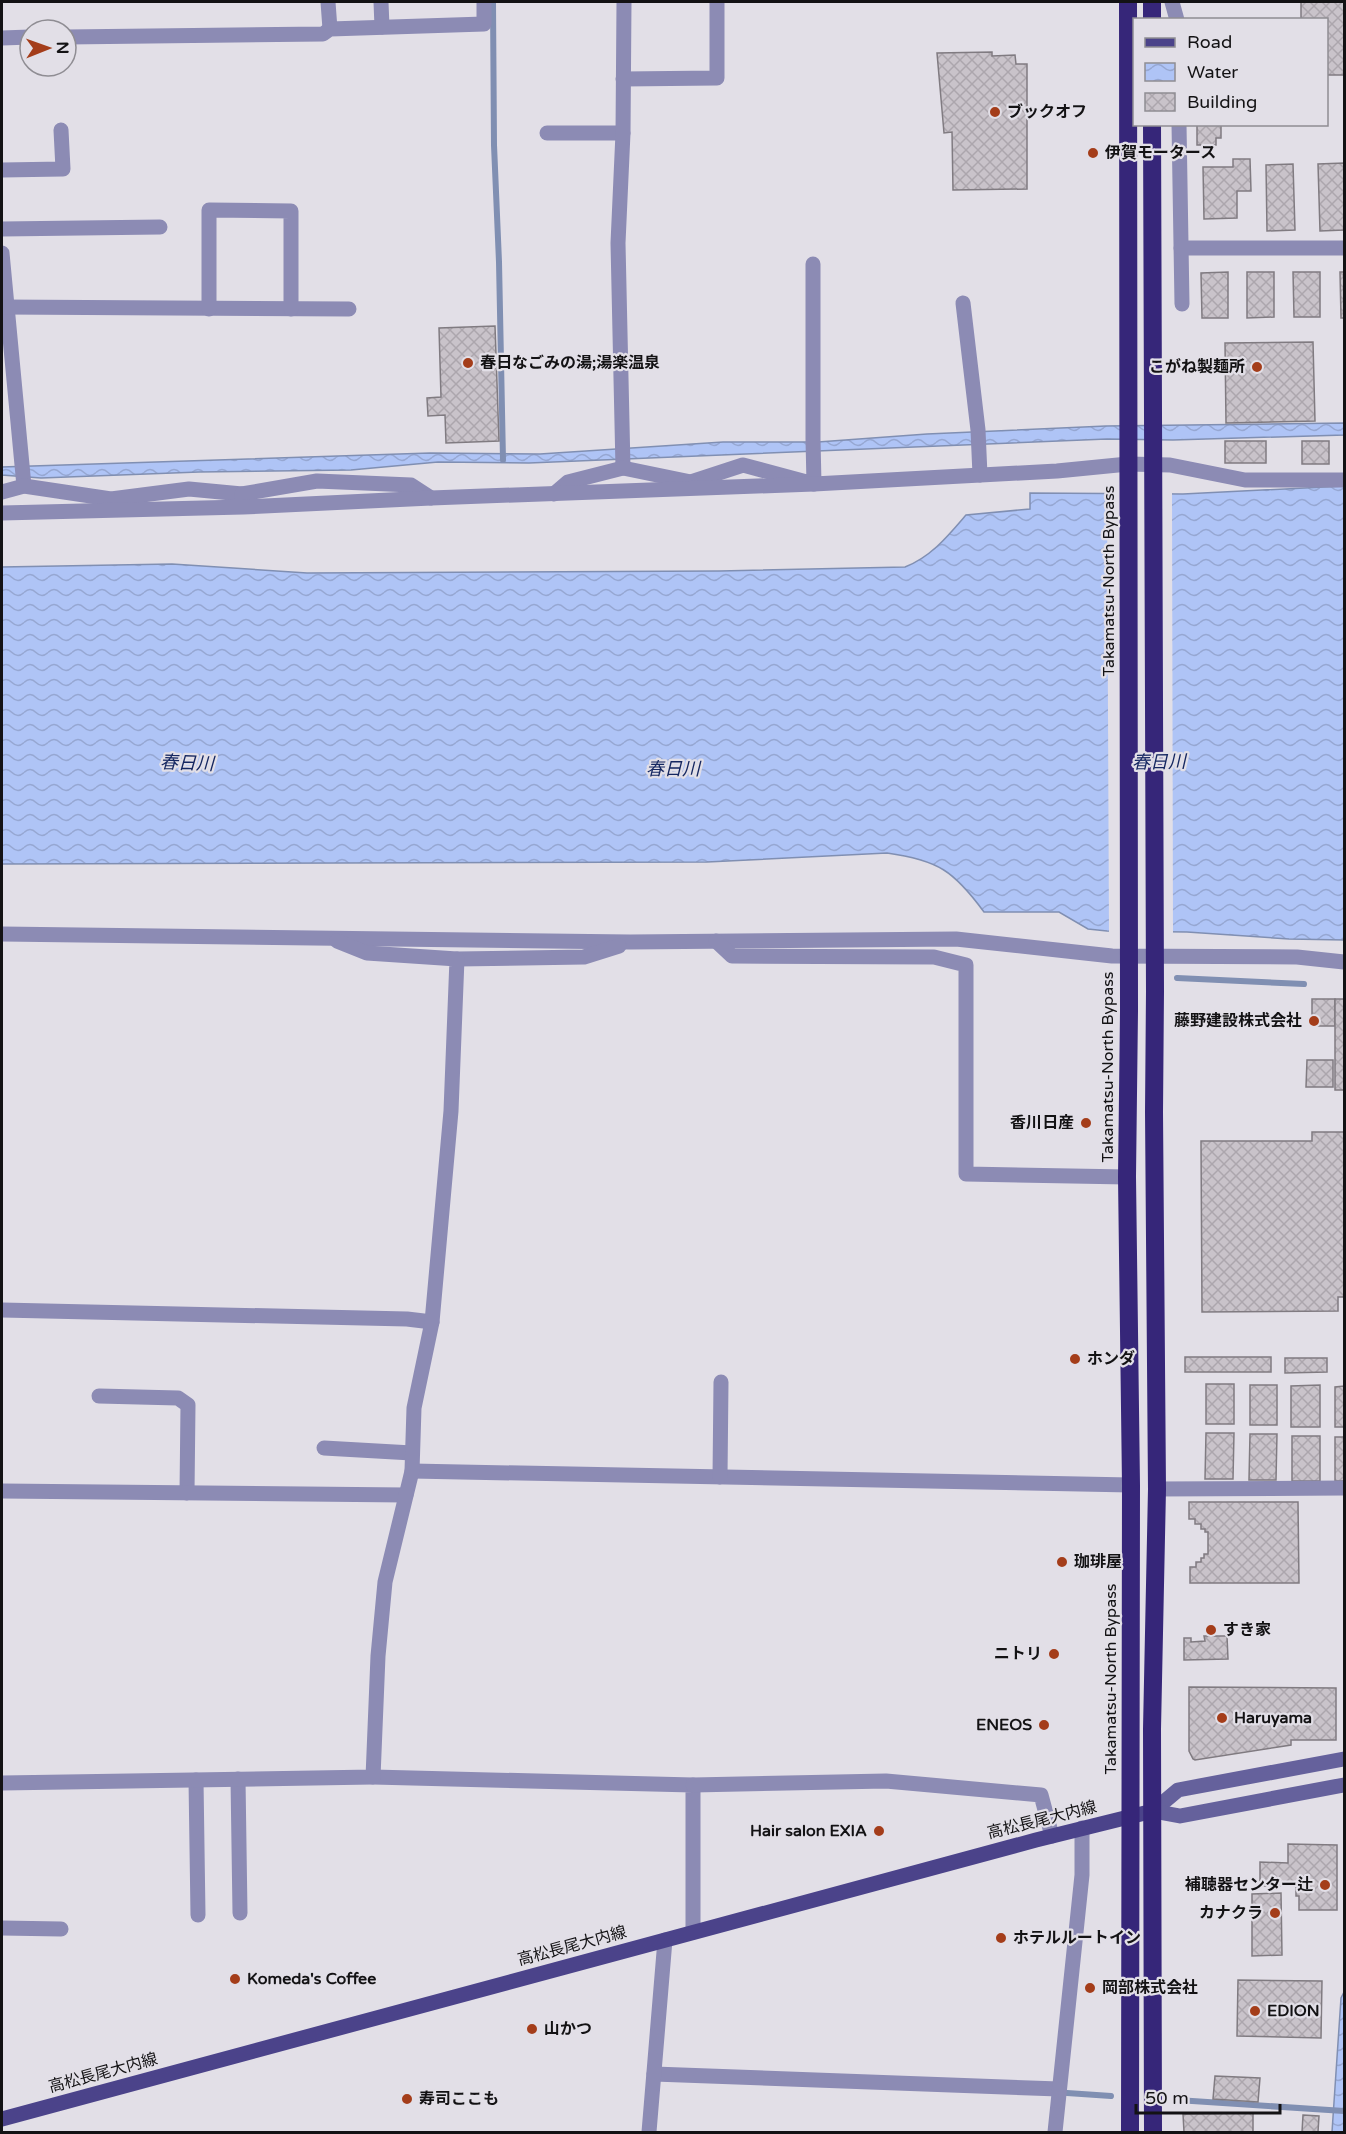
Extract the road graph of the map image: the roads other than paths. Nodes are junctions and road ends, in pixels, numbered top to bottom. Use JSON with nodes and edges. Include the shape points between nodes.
{"nodes":[{"id":1,"x":328,"y":2,"type":"edge"},
{"id":2,"x":381,"y":2,"type":"edge"},
{"id":3,"x":484,"y":2,"type":"edge"},
{"id":4,"x":624,"y":2,"type":"edge"},
{"id":5,"x":717,"y":2,"type":"edge"},
{"id":6,"x":1128,"y":2,"type":"edge"},
{"id":7,"x":1152,"y":2,"type":"edge"},
{"id":8,"x":1172,"y":2,"type":"edge"},
{"id":9,"x":1152,"y":18,"type":"edge"},
{"id":10,"x":1176,"y":18,"type":"edge"},
{"id":11,"x":382,"y":27,"type":"junction"},
{"id":12,"x":330,"y":29,"type":"junction"},
{"id":13,"x":18,"y":37,"type":"edge"},
{"id":14,"x":78,"y":37,"type":"edge"},
{"id":15,"x":2,"y":38,"type":"edge"},
{"id":16,"x":623,"y":79,"type":"junction"},
{"id":17,"x":1152,"y":126,"type":"edge"},
{"id":18,"x":1179,"y":126,"type":"edge"},
{"id":19,"x":61,"y":130,"type":"dead end"},
{"id":20,"x":547,"y":133,"type":"dead end"},
{"id":21,"x":623,"y":133,"type":"junction"},
{"id":22,"x":2,"y":170,"type":"edge"},
{"id":23,"x":160,"y":228,"type":"dead end"},
{"id":24,"x":2,"y":229,"type":"edge"},
{"id":25,"x":1181,"y":248,"type":"junction"},
{"id":26,"x":1344,"y":248,"type":"edge"},
{"id":27,"x":2,"y":254,"type":"edge"},
{"id":28,"x":813,"y":264,"type":"dead end"},
{"id":29,"x":963,"y":303,"type":"dead end"},
{"id":30,"x":1182,"y":304,"type":"dead end"},
{"id":31,"x":4,"y":307,"type":"edge"},
{"id":32,"x":209,"y":309,"type":"junction"},
{"id":33,"x":291,"y":309,"type":"junction"},
{"id":34,"x":349,"y":309,"type":"dead end"},
{"id":35,"x":1153,"y":462,"type":"junction"},
{"id":36,"x":623,"y":468,"type":"junction"},
{"id":37,"x":1128,"y":469,"type":"junction"},
{"id":38,"x":980,"y":475,"type":"junction"},
{"id":39,"x":1344,"y":480,"type":"edge"},
{"id":40,"x":814,"y":484,"type":"junction"},
{"id":41,"x":691,"y":485,"type":"junction"},
{"id":42,"x":24,"y":486,"type":"junction"},
{"id":43,"x":2,"y":492,"type":"edge"},
{"id":44,"x":554,"y":494,"type":"junction"},
{"id":45,"x":430,"y":498,"type":"junction"},
{"id":46,"x":243,"y":500,"type":"junction"},
{"id":47,"x":111,"y":504,"type":"junction"},
{"id":48,"x":2,"y":513,"type":"edge"},
{"id":49,"x":2,"y":934,"type":"edge"},
{"id":50,"x":328,"y":938,"type":"junction"},
{"id":51,"x":716,"y":941,"type":"junction"},
{"id":52,"x":630,"y":942,"type":"junction"},
{"id":53,"x":1155,"y":948,"type":"junction"},
{"id":54,"x":1128,"y":949,"type":"junction"},
{"id":55,"x":457,"y":958,"type":"junction"},
{"id":56,"x":1344,"y":962,"type":"edge"},
{"id":57,"x":1128,"y":1112,"type":"junction"},
{"id":58,"x":1154,"y":1112,"type":"junction"},
{"id":59,"x":1127,"y":1177,"type":"junction"},
{"id":60,"x":2,"y":1310,"type":"edge"},
{"id":61,"x":432,"y":1322,"type":"junction"},
{"id":62,"x":721,"y":1382,"type":"dead end"},
{"id":63,"x":99,"y":1396,"type":"dead end"},
{"id":64,"x":324,"y":1448,"type":"dead end"},
{"id":65,"x":412,"y":1453,"type":"junction"},
{"id":66,"x":412,"y":1471,"type":"junction"},
{"id":67,"x":720,"y":1477,"type":"junction"},
{"id":68,"x":1131,"y":1485,"type":"junction"},
{"id":69,"x":1344,"y":1488,"type":"edge"},
{"id":70,"x":1157,"y":1489,"type":"junction"},
{"id":71,"x":2,"y":1491,"type":"edge"},
{"id":72,"x":187,"y":1492,"type":"junction"},
{"id":73,"x":406,"y":1495,"type":"junction"},
{"id":74,"x":1344,"y":1759,"type":"edge"},
{"id":75,"x":373,"y":1777,"type":"junction"},
{"id":76,"x":238,"y":1779,"type":"junction"},
{"id":77,"x":196,"y":1780,"type":"junction"},
{"id":78,"x":2,"y":1783,"type":"edge"},
{"id":79,"x":693,"y":1785,"type":"junction"},
{"id":80,"x":1344,"y":1785,"type":"edge"},
{"id":81,"x":1154,"y":1811,"type":"junction"},
{"id":82,"x":1131,"y":1816,"type":"junction"},
{"id":83,"x":1082,"y":1828,"type":"junction"},
{"id":84,"x":1052,"y":1836,"type":"junction"},
{"id":85,"x":240,"y":1913,"type":"dead end"},
{"id":86,"x":198,"y":1915,"type":"dead end"},
{"id":87,"x":2,"y":1928,"type":"edge"},
{"id":88,"x":61,"y":1929,"type":"dead end"},
{"id":89,"x":693,"y":1932,"type":"junction"},
{"id":90,"x":666,"y":1940,"type":"junction"},
{"id":91,"x":654,"y":2074,"type":"junction"},
{"id":92,"x":1059,"y":2089,"type":"junction"},
{"id":93,"x":2,"y":2119,"type":"edge"},
{"id":94,"x":649,"y":2133,"type":"edge"},
{"id":95,"x":1055,"y":2133,"type":"edge"},
{"id":96,"x":1130,"y":2133,"type":"edge"},
{"id":97,"x":1153,"y":2133,"type":"edge"}],
"edges":[{"from":1,"to":12,"type":"street"},
{"from":2,"to":11,"type":"street"},
{"from":3,"to":11,"type":"street","via":[[484,24]]},
{"from":4,"to":16,"type":"street"},
{"from":5,"to":16,"type":"street","via":[[717,78]]},
{"from":6,"to":37,"type":"highway","name":"Takamatsu-North Bypass"},
{"from":7,"to":9,"type":"highway"},
{"from":8,"to":10,"type":"street"},
{"from":11,"to":12,"type":"street"},
{"from":12,"to":14,"type":"street","via":[[323,34]]},
{"from":13,"to":15,"type":"street"},
{"from":16,"to":21,"type":"street"},
{"from":17,"to":35,"type":"highway"},
{"from":18,"to":25,"type":"street"},
{"from":19,"to":22,"type":"street","via":[[63,169]]},
{"from":20,"to":21,"type":"street"},
{"from":21,"to":36,"type":"street","via":[[618,243]]},
{"from":23,"to":24,"type":"street"},
{"from":25,"to":26,"type":"street"},
{"from":25,"to":30,"type":"street"},
{"from":27,"to":31,"type":"street"},
{"from":28,"to":40,"type":"street"},
{"from":29,"to":38,"type":"street"},
{"from":31,"to":32,"type":"street"},
{"from":31,"to":42,"type":"street"},
{"from":32,"to":33,"type":"street"},
{"from":32,"to":33,"type":"street","via":[[209,210],[291,211]]},
{"from":33,"to":34,"type":"street"},
{"from":35,"to":37,"type":"street"},
{"from":35,"to":39,"type":"street","via":[[1245,480]]},
{"from":35,"to":53,"type":"highway"},
{"from":36,"to":41,"type":"street"},
{"from":36,"to":44,"type":"street","via":[[568,482]]},
{"from":37,"to":38,"type":"street"},
{"from":37,"to":54,"type":"highway","name":"Takamatsu-North Bypass"},
{"from":38,"to":40,"type":"street"},
{"from":40,"to":41,"type":"street"},
{"from":40,"to":41,"type":"street","via":[[743,465]]},
{"from":41,"to":44,"type":"street"},
{"from":42,"to":43,"type":"street"},
{"from":42,"to":47,"type":"street"},
{"from":44,"to":45,"type":"street"},
{"from":45,"to":46,"type":"street"},
{"from":45,"to":46,"type":"street","via":[[411,485],[317,481]]},
{"from":46,"to":47,"type":"street"},
{"from":47,"to":48,"type":"street"},
{"from":49,"to":50,"type":"street"},
{"from":50,"to":52,"type":"street"},
{"from":50,"to":55,"type":"street","via":[[367,953]]},
{"from":51,"to":52,"type":"street"},
{"from":51,"to":54,"type":"street","via":[[956,939],[1112,956]]},
{"from":51,"to":59,"type":"street","via":[[732,956],[934,957],[966,965],[966,1174]]},
{"from":52,"to":55,"type":"street","via":[[584,957]]},
{"from":53,"to":54,"type":"street"},
{"from":53,"to":56,"type":"street"},
{"from":53,"to":58,"type":"highway"},
{"from":54,"to":57,"type":"highway","name":"Takamatsu-North Bypass"},
{"from":55,"to":61,"type":"street","via":[[451,1111]]},
{"from":57,"to":58,"type":"highway"},
{"from":57,"to":59,"type":"highway","name":"Takamatsu-North Bypass"},
{"from":58,"to":70,"type":"highway"},
{"from":59,"to":68,"type":"highway","name":"Takamatsu-North Bypass"},
{"from":60,"to":61,"type":"street"},
{"from":61,"to":65,"type":"street","via":[[414,1408]]},
{"from":62,"to":67,"type":"street"},
{"from":63,"to":72,"type":"street","via":[[178,1398],[188,1405]]},
{"from":64,"to":65,"type":"street"},
{"from":65,"to":66,"type":"street"},
{"from":66,"to":67,"type":"street"},
{"from":66,"to":73,"type":"street"},
{"from":67,"to":68,"type":"street"},
{"from":68,"to":82,"type":"highway","name":"Takamatsu-North Bypass"},
{"from":69,"to":70,"type":"street"},
{"from":70,"to":81,"type":"highway"},
{"from":71,"to":72,"type":"street"},
{"from":72,"to":73,"type":"street"},
{"from":73,"to":75,"type":"street","via":[[385,1582]]},
{"from":74,"to":81,"type":"street","via":[[1178,1790]]},
{"from":75,"to":76,"type":"street"},
{"from":75,"to":79,"type":"street"},
{"from":76,"to":77,"type":"street"},
{"from":76,"to":85,"type":"street"},
{"from":77,"to":78,"type":"street"},
{"from":77,"to":86,"type":"street"},
{"from":79,"to":84,"type":"street","via":[[886,1781],[1041,1795]]},
{"from":79,"to":89,"type":"street"},
{"from":80,"to":81,"type":"street","via":[[1180,1816]]},
{"from":81,"to":82,"type":"main road","name":"高松長尾大内線"},
{"from":81,"to":97,"type":"highway"},
{"from":82,"to":83,"type":"main road","name":"高松長尾大内線"},
{"from":82,"to":96,"type":"highway","name":"Takamatsu-North Bypass"},
{"from":83,"to":84,"type":"main road","name":"高松長尾大内線"},
{"from":83,"to":92,"type":"street","via":[[1082,1875]]},
{"from":84,"to":89,"type":"main road","name":"高松長尾大内線"},
{"from":87,"to":88,"type":"street"},
{"from":89,"to":90,"type":"main road","name":"高松長尾大内線"},
{"from":90,"to":91,"type":"street"},
{"from":90,"to":93,"type":"main road","name":"高松長尾大内線"},
{"from":91,"to":92,"type":"street"},
{"from":91,"to":94,"type":"street"},
{"from":92,"to":95,"type":"street"}]}
